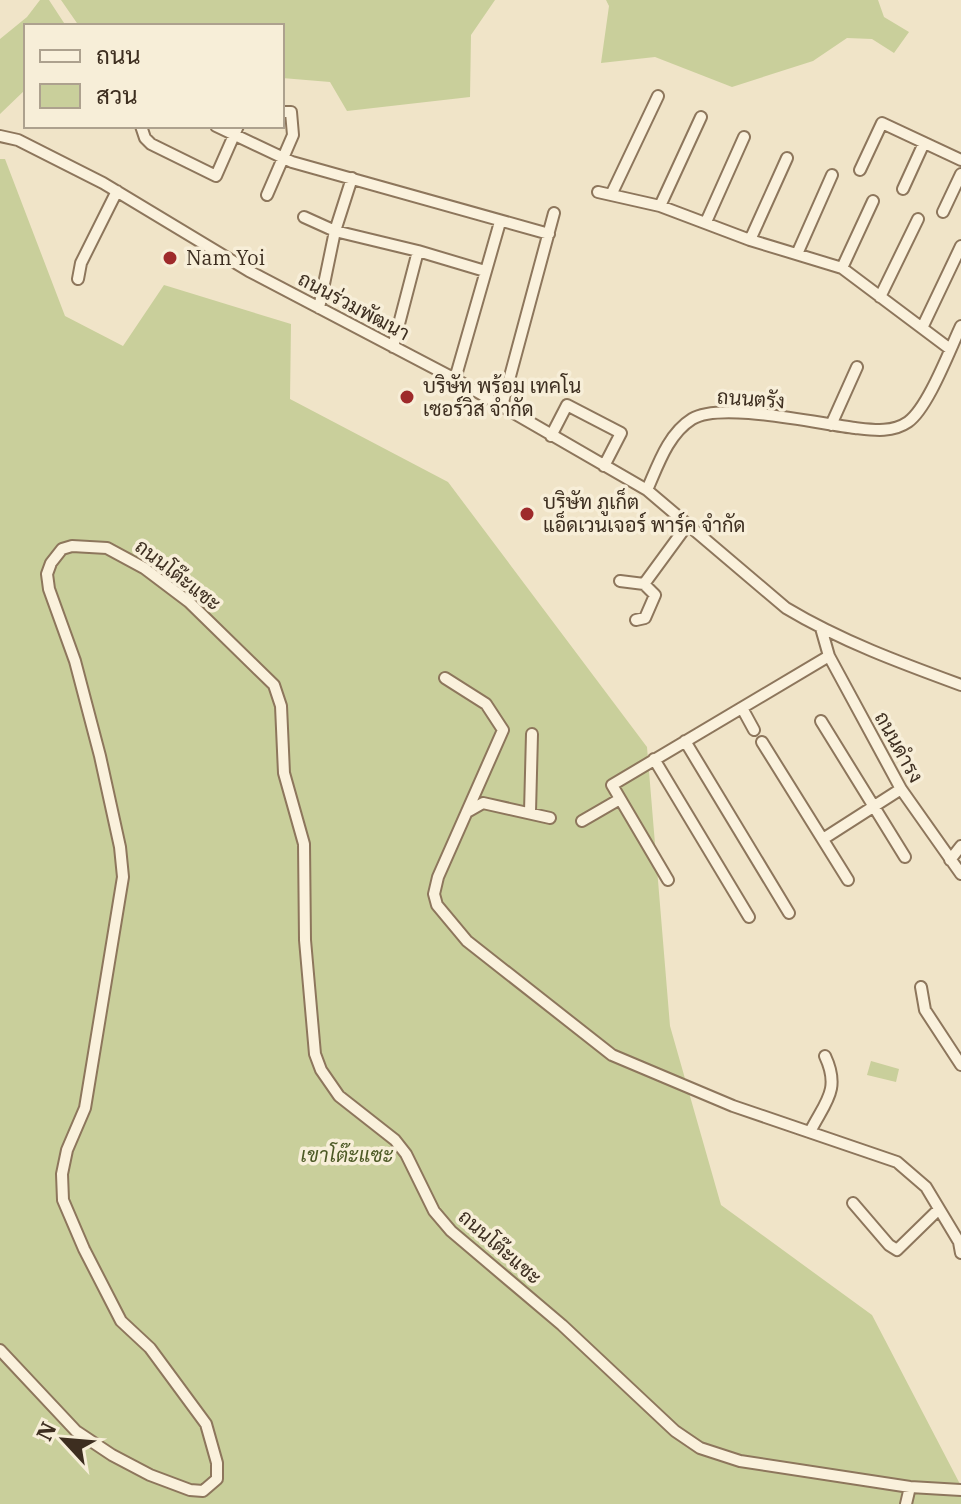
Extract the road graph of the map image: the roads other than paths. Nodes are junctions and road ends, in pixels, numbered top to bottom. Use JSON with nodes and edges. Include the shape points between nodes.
{"nodes":[{"id":1,"x":658,"y":96,"type":"dead end"},
{"id":2,"x":284,"y":112,"type":"edge"},
{"id":3,"x":701,"y":117,"type":"dead end"},
{"id":4,"x":142,"y":128,"type":"edge"},
{"id":5,"x":237,"y":130,"type":"edge"},
{"id":6,"x":0,"y":136,"type":"edge"},
{"id":7,"x":744,"y":137,"type":"dead end"},
{"id":8,"x":924,"y":143,"type":"junction"},
{"id":9,"x":285,"y":158,"type":"junction"},
{"id":10,"x":787,"y":158,"type":"dead end"},
{"id":11,"x":961,"y":160,"type":"edge"},
{"id":12,"x":860,"y":170,"type":"dead end"},
{"id":13,"x":961,"y":174,"type":"edge"},
{"id":14,"x":832,"y":175,"type":"dead end"},
{"id":15,"x":352,"y":178,"type":"junction"},
{"id":16,"x":903,"y":189,"type":"dead end"},
{"id":17,"x":117,"y":191,"type":"junction"},
{"id":18,"x":598,"y":192,"type":"dead end"},
{"id":19,"x":267,"y":195,"type":"dead end"},
{"id":20,"x":611,"y":195,"type":"junction"},
{"id":21,"x":873,"y":201,"type":"dead end"},
{"id":22,"x":660,"y":206,"type":"junction"},
{"id":23,"x":943,"y":212,"type":"dead end"},
{"id":24,"x":554,"y":213,"type":"dead end"},
{"id":25,"x":304,"y":217,"type":"dead end"},
{"id":26,"x":918,"y":219,"type":"dead end"},
{"id":27,"x":500,"y":222,"type":"junction"},
{"id":28,"x":706,"y":222,"type":"junction"},
{"id":29,"x":335,"y":231,"type":"junction"},
{"id":30,"x":549,"y":234,"type":"junction"},
{"id":31,"x":750,"y":240,"type":"junction"},
{"id":32,"x":961,"y":246,"type":"edge"},
{"id":33,"x":418,"y":251,"type":"junction"},
{"id":34,"x":797,"y":254,"type":"junction"},
{"id":35,"x":842,"y":268,"type":"junction"},
{"id":36,"x":485,"y":271,"type":"junction"},
{"id":37,"x":78,"y":279,"type":"dead end"},
{"id":38,"x":880,"y":297,"type":"junction"},
{"id":39,"x":319,"y":308,"type":"junction"},
{"id":40,"x":961,"y":326,"type":"edge"},
{"id":41,"x":922,"y":328,"type":"junction"},
{"id":42,"x":393,"y":347,"type":"junction"},
{"id":43,"x":950,"y":349,"type":"junction"},
{"id":44,"x":857,"y":367,"type":"dead end"},
{"id":45,"x":455,"y":379,"type":"junction"},
{"id":46,"x":502,"y":406,"type":"junction"},
{"id":47,"x":831,"y":425,"type":"junction"},
{"id":48,"x":551,"y":436,"type":"junction"},
{"id":49,"x":604,"y":466,"type":"junction"},
{"id":50,"x":647,"y":490,"type":"junction"},
{"id":51,"x":688,"y":524,"type":"junction"},
{"id":52,"x":620,"y":581,"type":"dead end"},
{"id":53,"x":644,"y":584,"type":"junction"},
{"id":54,"x":636,"y":620,"type":"dead end"},
{"id":55,"x":821,"y":628,"type":"junction"},
{"id":56,"x":829,"y":656,"type":"junction"},
{"id":57,"x":445,"y":678,"type":"dead end"},
{"id":58,"x":961,"y":685,"type":"edge"},
{"id":59,"x":742,"y":708,"type":"junction"},
{"id":60,"x":821,"y":721,"type":"dead end"},
{"id":61,"x":754,"y":730,"type":"dead end"},
{"id":62,"x":532,"y":734,"type":"dead end"},
{"id":63,"x":685,"y":741,"type":"junction"},
{"id":64,"x":762,"y":742,"type":"dead end"},
{"id":65,"x":654,"y":759,"type":"junction"},
{"id":66,"x":901,"y":789,"type":"junction"},
{"id":67,"x":620,"y":799,"type":"junction"},
{"id":68,"x":875,"y":807,"type":"junction"},
{"id":69,"x":469,"y":811,"type":"junction"},
{"id":70,"x":530,"y":812,"type":"junction"},
{"id":71,"x":550,"y":818,"type":"dead end"},
{"id":72,"x":582,"y":821,"type":"dead end"},
{"id":73,"x":823,"y":839,"type":"junction"},
{"id":74,"x":961,"y":846,"type":"edge"},
{"id":75,"x":905,"y":857,"type":"dead end"},
{"id":76,"x":950,"y":860,"type":"junction"},
{"id":77,"x":961,"y":874,"type":"edge"},
{"id":78,"x":668,"y":880,"type":"dead end"},
{"id":79,"x":848,"y":880,"type":"dead end"},
{"id":80,"x":789,"y":913,"type":"dead end"},
{"id":81,"x":749,"y":917,"type":"dead end"},
{"id":82,"x":921,"y":987,"type":"dead end"},
{"id":83,"x":825,"y":1056,"type":"dead end"},
{"id":84,"x":961,"y":1065,"type":"edge"},
{"id":85,"x":810,"y":1132,"type":"junction"},
{"id":86,"x":853,"y":1203,"type":"dead end"},
{"id":87,"x":939,"y":1209,"type":"junction"},
{"id":88,"x":961,"y":1253,"type":"edge"},
{"id":89,"x":0,"y":1350,"type":"edge"},
{"id":90,"x":910,"y":1487,"type":"junction"},
{"id":91,"x":961,"y":1490,"type":"edge"},
{"id":92,"x":906,"y":1504,"type":"edge"}],
"edges":[{"from":1,"to":20,"type":"street"},
{"from":2,"to":9,"type":"street","via":[[293,116]]},
{"from":3,"to":22,"type":"street"},
{"from":4,"to":5,"type":"street","via":[[151,144],[216,176]]},
{"from":5,"to":9,"type":"street"},
{"from":6,"to":17,"type":"street","name":"ถนนร่วมพัฒนา","via":[[18,140]]},
{"from":7,"to":28,"type":"street"},
{"from":8,"to":11,"type":"street"},
{"from":8,"to":12,"type":"street","via":[[882,123]]},
{"from":8,"to":16,"type":"street"},
{"from":9,"to":15,"type":"street"},
{"from":9,"to":19,"type":"street"},
{"from":10,"to":31,"type":"street"},
{"from":13,"to":23,"type":"street"},
{"from":14,"to":34,"type":"street"},
{"from":15,"to":27,"type":"street"},
{"from":15,"to":29,"type":"street"},
{"from":17,"to":37,"type":"street"},
{"from":17,"to":39,"type":"street","name":"ถนนร่วมพัฒนา"},
{"from":18,"to":20,"type":"street"},
{"from":20,"to":22,"type":"street"},
{"from":21,"to":35,"type":"street"},
{"from":22,"to":28,"type":"street"},
{"from":24,"to":30,"type":"street"},
{"from":25,"to":29,"type":"street"},
{"from":26,"to":38,"type":"street"},
{"from":27,"to":30,"type":"street"},
{"from":27,"to":36,"type":"street"},
{"from":28,"to":31,"type":"street"},
{"from":29,"to":33,"type":"street"},
{"from":29,"to":39,"type":"street"},
{"from":30,"to":46,"type":"street"},
{"from":31,"to":34,"type":"street"},
{"from":32,"to":41,"type":"street"},
{"from":33,"to":36,"type":"street"},
{"from":33,"to":42,"type":"street"},
{"from":34,"to":35,"type":"street"},
{"from":35,"to":38,"type":"street"},
{"from":36,"to":45,"type":"street"},
{"from":38,"to":41,"type":"street"},
{"from":39,"to":42,"type":"street","name":"ถนนร่วมพัฒนา"},
{"from":40,"to":43,"type":"street","name":"ถนนตรัง"},
{"from":41,"to":43,"type":"street"},
{"from":42,"to":45,"type":"street","name":"ถนนร่วมพัฒนา"},
{"from":43,"to":47,"type":"street","name":"ถนนตรัง","via":[[924,403],[908,422],[883,430]]},
{"from":44,"to":47,"type":"street"},
{"from":45,"to":46,"type":"street","name":"ถนนร่วมพัฒนา"},
{"from":46,"to":48,"type":"street","name":"ถนนร่วมพัฒนา"},
{"from":47,"to":50,"type":"street","name":"ถนนตรัง","via":[[747,413],[703,413],[677,433]]},
{"from":48,"to":49,"type":"street","name":"ถนนร่วมพัฒนา"},
{"from":48,"to":49,"type":"street","via":[[567,405],[621,433]]},
{"from":49,"to":50,"type":"street","name":"ถนนร่วมพัฒนา"},
{"from":50,"to":51,"type":"street"},
{"from":51,"to":53,"type":"street"},
{"from":51,"to":55,"type":"street","via":[[786,608]]},
{"from":52,"to":53,"type":"street"},
{"from":53,"to":54,"type":"street","via":[[654,601],[645,618]]},
{"from":55,"to":56,"type":"street","name":"ถนนดำรง"},
{"from":55,"to":58,"type":"street"},
{"from":56,"to":59,"type":"street"},
{"from":56,"to":66,"type":"street","name":"ถนนดำรง"},
{"from":57,"to":69,"type":"street","via":[[486,704],[503,730]]},
{"from":59,"to":61,"type":"street"},
{"from":59,"to":63,"type":"street"},
{"from":60,"to":68,"type":"street"},
{"from":62,"to":70,"type":"street"},
{"from":63,"to":65,"type":"street"},
{"from":63,"to":80,"type":"street"},
{"from":64,"to":73,"type":"street"},
{"from":65,"to":67,"type":"street","via":[[612,785]]},
{"from":65,"to":81,"type":"street"},
{"from":66,"to":68,"type":"street"},
{"from":66,"to":76,"type":"street","name":"ถนนดำรง"},
{"from":67,"to":72,"type":"street"},
{"from":67,"to":78,"type":"street"},
{"from":68,"to":73,"type":"street"},
{"from":68,"to":75,"type":"street"},
{"from":69,"to":70,"type":"street","via":[[483,803]]},
{"from":69,"to":85,"type":"street","via":[[434,894],[467,941],[612,1055]]},
{"from":70,"to":71,"type":"street"},
{"from":73,"to":79,"type":"street"},
{"from":74,"to":76,"type":"street"},
{"from":76,"to":77,"type":"street","name":"ถนนดำรง"},
{"from":82,"to":84,"type":"street","via":[[925,1010]]},
{"from":83,"to":85,"type":"street","via":[[833,1073],[832,1087]]},
{"from":85,"to":87,"type":"street","via":[[897,1162],[926,1187]]},
{"from":86,"to":87,"type":"street","via":[[897,1250]]},
{"from":87,"to":88,"type":"street"},
{"from":89,"to":90,"type":"street","name":"ถนนโต๊ะแซะ","via":[[76,1431],[112,1455],[190,1490],[203,1491],[217,1479],[206,1424],[150,1348],[121,1321],[63,1200],[62,1174],[85,1108],[123,877],[100,756],[47,574],[62,549],[107,548],[189,602],[274,685],[281,706],[284,773],[304,844],[305,940],[315,1054],[339,1096],[406,1154],[434,1211],[451,1231],[700,1448],[740,1461]]},
{"from":90,"to":91,"type":"street","name":"ถนนโต๊ะแซะ"},
{"from":90,"to":92,"type":"street"}]}
